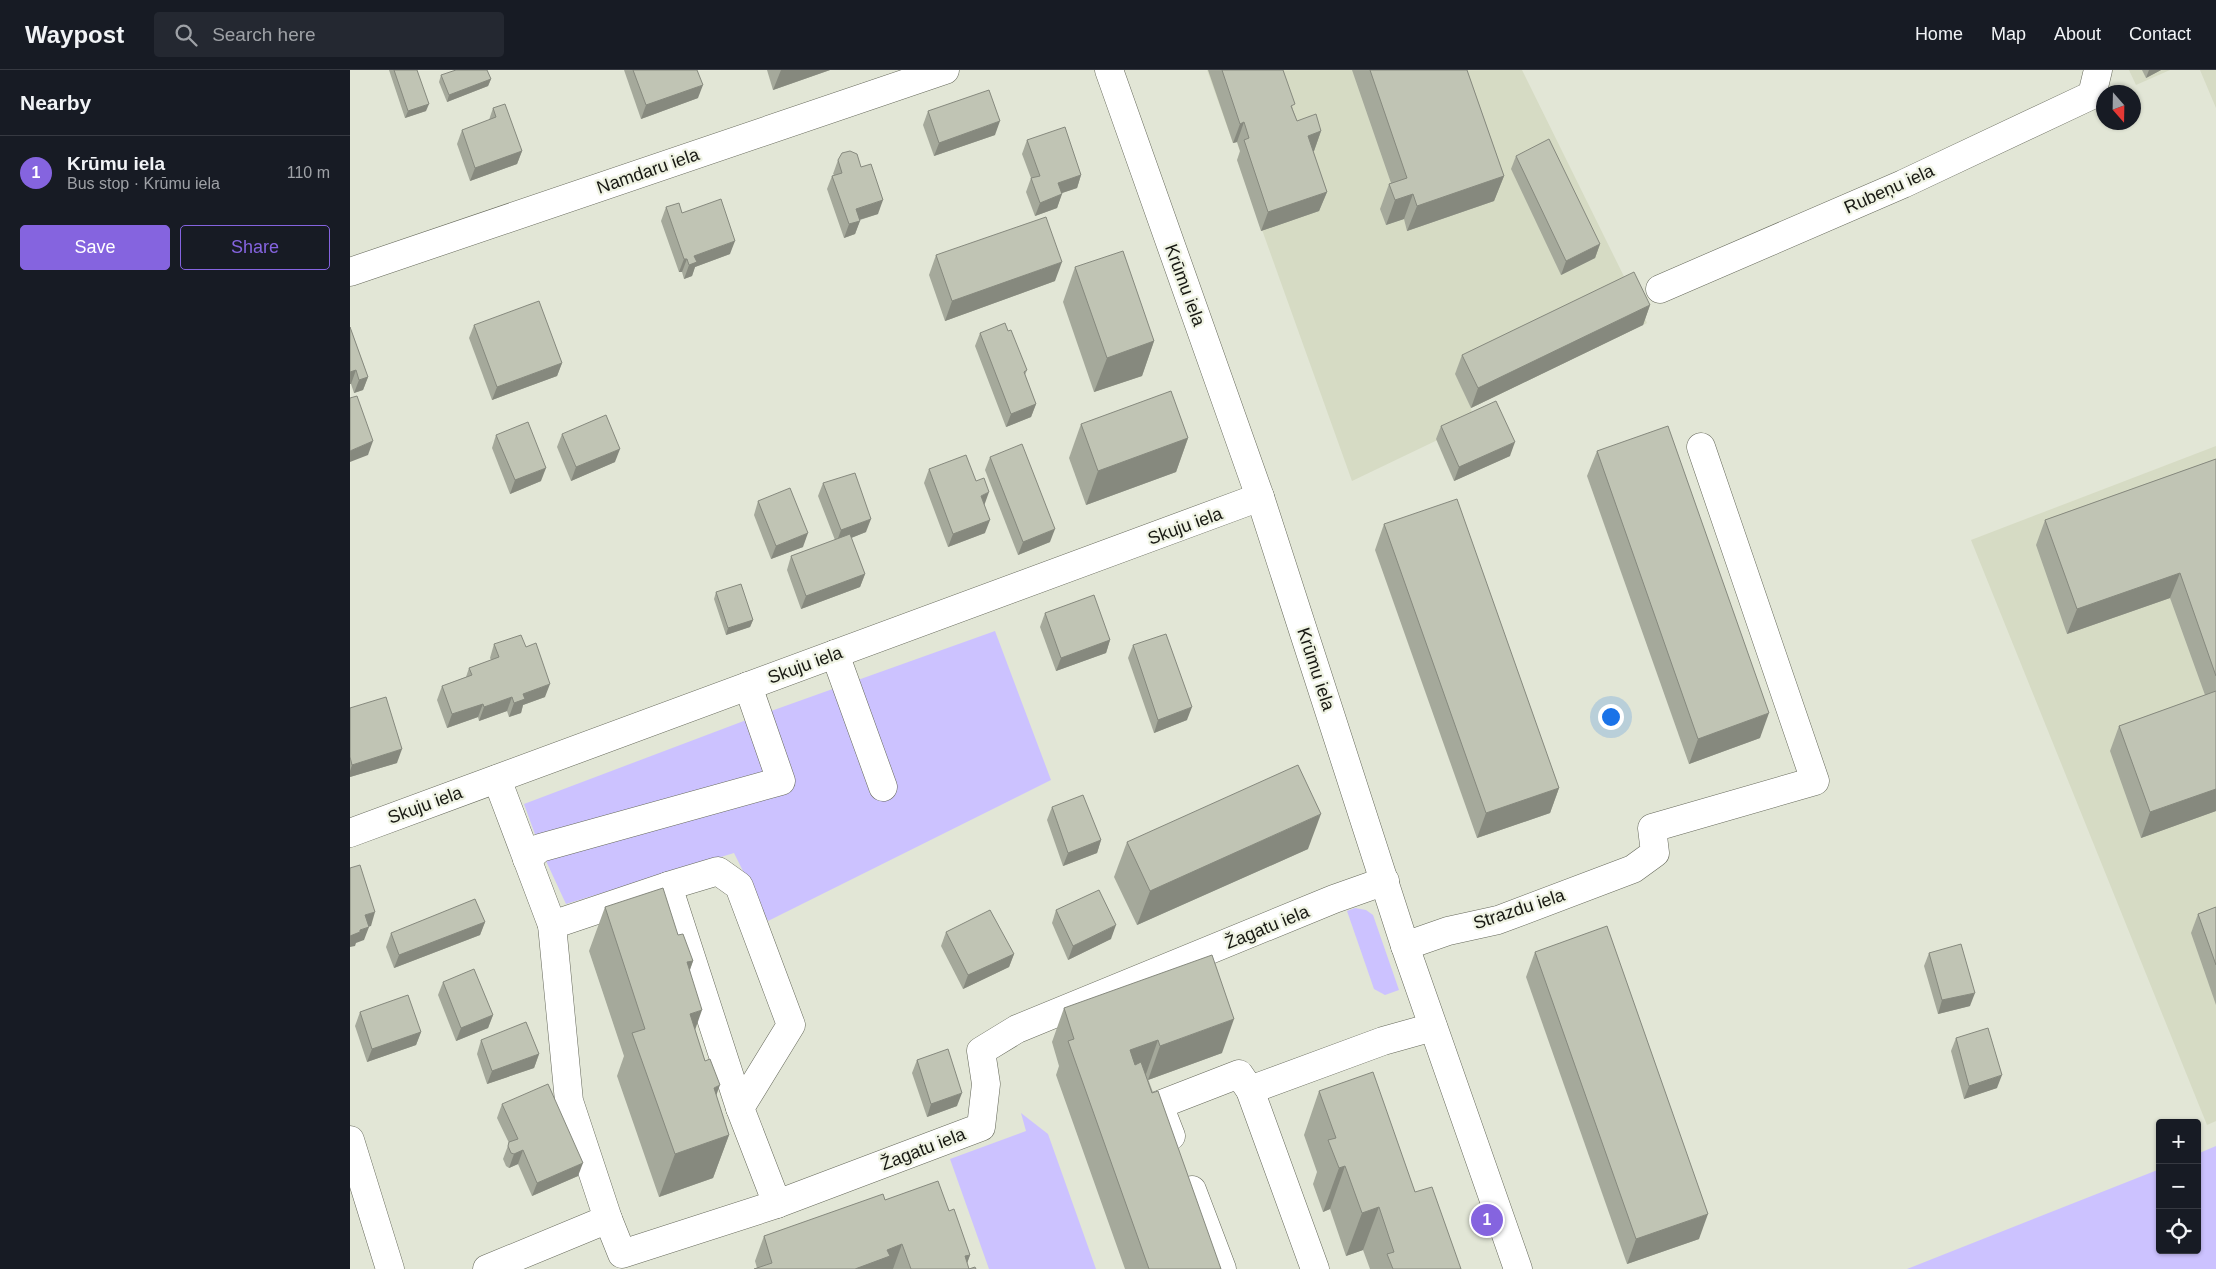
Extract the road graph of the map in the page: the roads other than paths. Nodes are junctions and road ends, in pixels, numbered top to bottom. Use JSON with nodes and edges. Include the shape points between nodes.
{"nodes":[{"id":1,"x":945,"y":70,"type":"edge"},
{"id":2,"x":1108,"y":70,"type":"edge"},
{"id":3,"x":2098,"y":70,"type":"edge"},
{"id":4,"x":350,"y":272,"type":"edge"},
{"id":5,"x":1660,"y":288,"type":"dead end"},
{"id":6,"x":1701,"y":446,"type":"dead end"},
{"id":7,"x":1260,"y":497,"type":"junction"},
{"id":8,"x":834,"y":654,"type":"junction"},
{"id":9,"x":748,"y":686,"type":"junction"},
{"id":10,"x":496,"y":779,"type":"junction"},
{"id":11,"x":882,"y":787,"type":"dead end"},
{"id":12,"x":350,"y":833,"type":"edge"},
{"id":13,"x":527,"y":859,"type":"junction"},
{"id":14,"x":1385,"y":881,"type":"junction"},
{"id":15,"x":668,"y":886,"type":"junction"},
{"id":16,"x":552,"y":925,"type":"junction"},
{"id":17,"x":1405,"y":946,"type":"junction"},
{"id":18,"x":1433,"y":1026,"type":"junction"},
{"id":19,"x":1250,"y":1090,"type":"junction"},
{"id":20,"x":740,"y":1108,"type":"junction"},
{"id":21,"x":350,"y":1140,"type":"edge"},
{"id":22,"x":777,"y":1204,"type":"junction"},
{"id":23,"x":608,"y":1220,"type":"junction"},
{"id":24,"x":625,"y":1262,"type":"edge"},
{"id":25,"x":390,"y":1269,"type":"edge"},
{"id":26,"x":487,"y":1269,"type":"edge"},
{"id":27,"x":1222,"y":1269,"type":"edge"},
{"id":28,"x":1314,"y":1269,"type":"edge"},
{"id":29,"x":1518,"y":1269,"type":"edge"}],
"edges":[{"from":1,"to":4,"type":"street","name":"Namdaru iela"},
{"from":2,"to":7,"type":"street","name":"Krūmu iela"},
{"from":3,"to":5,"type":"street","name":"Rubeņu iela","via":[[2092,95],[1903,184]]},
{"from":6,"to":17,"type":"street","name":"Strazdu iela","via":[[1815,781],[1652,828],[1655,853],[1632,869],[1498,920],[1448,931]]},
{"from":7,"to":8,"type":"street","name":"Skuju iela"},
{"from":7,"to":14,"type":"street","name":"Krūmu iela"},
{"from":8,"to":9,"type":"street","name":"Skuju iela"},
{"from":8,"to":11,"type":"street"},
{"from":9,"to":10,"type":"street","name":"Skuju iela"},
{"from":9,"to":13,"type":"street","via":[[781,781],[540,848]]},
{"from":10,"to":12,"type":"street","name":"Skuju iela"},
{"from":10,"to":13,"type":"street","name":"Žagatu iela"},
{"from":13,"to":16,"type":"street","name":"Žagatu iela"},
{"from":14,"to":17,"type":"street","name":"Krūmu iela"},
{"from":14,"to":22,"type":"street","name":"Žagatu iela","via":[[1017,1029],[981,1051],[986,1084],[981,1127]]},
{"from":15,"to":16,"type":"street"},
{"from":15,"to":20,"type":"street"},
{"from":15,"to":20,"type":"street","via":[[718,871],[739,886],[791,1025]]},
{"from":16,"to":23,"type":"street","name":"Žagatu iela","via":[[569,1101]]},
{"from":17,"to":18,"type":"street","name":"Krūmu iela"},
{"from":18,"to":19,"type":"street"},
{"from":18,"to":29,"type":"street","name":"Krūmu iela"},
{"from":19,"to":27,"type":"street","via":[[1239,1074],[1159,1105]]},
{"from":19,"to":28,"type":"street"},
{"from":20,"to":22,"type":"street"},
{"from":21,"to":25,"type":"street"},
{"from":22,"to":24,"type":"street","name":"Žagatu iela"},
{"from":23,"to":24,"type":"street","name":"Žagatu iela"},
{"from":23,"to":26,"type":"street"}]}
